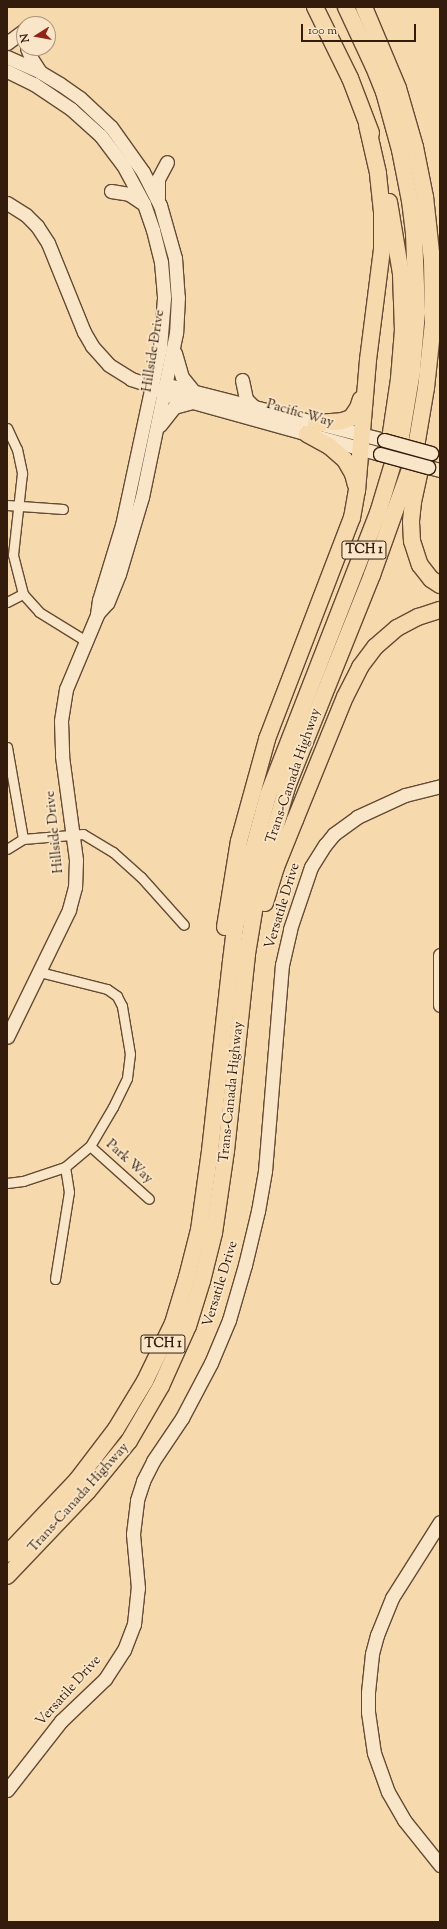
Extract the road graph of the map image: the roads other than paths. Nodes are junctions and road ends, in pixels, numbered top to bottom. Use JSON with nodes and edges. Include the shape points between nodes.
{"nodes":[{"id":1,"x":346,"y":7,"type":"edge"},
{"id":2,"x":364,"y":7,"type":"edge"},
{"id":3,"x":315,"y":8,"type":"edge"},
{"id":4,"x":16,"y":36,"type":"edge"},
{"id":5,"x":7,"y":43,"type":"edge"},
{"id":6,"x":30,"y":56,"type":"edge"},
{"id":7,"x":7,"y":57,"type":"edge"},
{"id":8,"x":7,"y":71,"type":"edge"},
{"id":9,"x":40,"y":72,"type":"junction"},
{"id":10,"x":367,"y":125,"type":"junction"},
{"id":11,"x":167,"y":162,"type":"dead end"},
{"id":12,"x":111,"y":191,"type":"dead end"},
{"id":13,"x":7,"y":203,"type":"edge"},
{"id":14,"x":144,"y":204,"type":"junction"},
{"id":15,"x":160,"y":205,"type":"junction"},
{"id":16,"x":432,"y":261,"type":"junction"},
{"id":17,"x":440,"y":302,"type":"edge"},
{"id":18,"x":440,"y":344,"type":"edge"},
{"id":19,"x":174,"y":349,"type":"junction"},
{"id":20,"x":368,"y":360,"type":"junction"},
{"id":21,"x":152,"y":386,"type":"junction"},
{"id":22,"x":165,"y":389,"type":"junction"},
{"id":23,"x":195,"y":397,"type":"junction"},
{"id":24,"x":223,"y":400,"type":"junction"},
{"id":25,"x":256,"y":408,"type":"junction"},
{"id":26,"x":7,"y":428,"type":"edge"},
{"id":27,"x":312,"y":428,"type":"junction"},
{"id":28,"x":156,"y":431,"type":"junction"},
{"id":29,"x":361,"y":441,"type":"junction"},
{"id":30,"x":436,"y":454,"type":"edge"},
{"id":31,"x":434,"y":468,"type":"edge"},
{"id":32,"x":357,"y":491,"type":"junction"},
{"id":33,"x":7,"y":505,"type":"edge"},
{"id":34,"x":19,"y":507,"type":"junction"},
{"id":35,"x":63,"y":509,"type":"dead end"},
{"id":36,"x":350,"y":585,"type":"junction"},
{"id":37,"x":440,"y":585,"type":"edge"},
{"id":38,"x":23,"y":594,"type":"junction"},
{"id":39,"x":7,"y":602,"type":"edge"},
{"id":40,"x":440,"y":610,"type":"edge"},
{"id":41,"x":97,"y":614,"type":"junction"},
{"id":42,"x":86,"y":641,"type":"junction"},
{"id":43,"x":7,"y":747,"type":"edge"},
{"id":44,"x":440,"y":778,"type":"edge"},
{"id":45,"x":440,"y":786,"type":"edge"},
{"id":46,"x":424,"y":790,"type":"junction"},
{"id":47,"x":440,"y":793,"type":"edge"},
{"id":48,"x":405,"y":795,"type":"junction"},
{"id":49,"x":73,"y":834,"type":"junction"},
{"id":50,"x":23,"y":839,"type":"junction"},
{"id":51,"x":7,"y":849,"type":"edge"},
{"id":52,"x":184,"y":925,"type":"dead end"},
{"id":53,"x":440,"y":955,"type":"edge"},
{"id":54,"x":40,"y":972,"type":"junction"},
{"id":55,"x":243,"y":992,"type":"junction"},
{"id":56,"x":440,"y":1005,"type":"edge"},
{"id":57,"x":222,"y":1031,"type":"junction"},
{"id":58,"x":7,"y":1037,"type":"edge"},
{"id":59,"x":90,"y":1146,"type":"junction"},
{"id":60,"x":65,"y":1167,"type":"junction"},
{"id":61,"x":7,"y":1183,"type":"edge"},
{"id":62,"x":149,"y":1199,"type":"dead end"},
{"id":63,"x":55,"y":1279,"type":"dead end"},
{"id":64,"x":440,"y":1522,"type":"edge"},
{"id":65,"x":7,"y":1554,"type":"edge"},
{"id":66,"x":7,"y":1576,"type":"edge"},
{"id":67,"x":7,"y":1790,"type":"edge"},
{"id":68,"x":440,"y":1865,"type":"edge"}],
"edges":[{"from":1,"to":36,"type":"highway","name":"Trans-Canada Highway","number":"TCH 1","via":[[381,86],[400,150],[414,233],[418,295],[415,347],[401,437],[378,513]]},
{"from":2,"to":16,"type":"highway","name":"Trans-Canada Highway","number":"TCH 1","via":[[389,62],[415,147],[425,197]]},
{"from":3,"to":10,"type":"highway","via":[[350,78]]},
{"from":4,"to":5,"type":"street"},
{"from":6,"to":9,"type":"street"},
{"from":7,"to":9,"type":"street","name":"Hillside Drive"},
{"from":8,"to":14,"type":"street","name":"Hillside Drive","via":[[53,95],[91,127],[123,165]]},
{"from":9,"to":15,"type":"street","name":"Hillside Drive","via":[[80,98],[110,127],[143,172]]},
{"from":10,"to":20,"type":"highway","via":[[378,173],[383,231]]},
{"from":10,"to":36,"type":"highway","via":[[382,168],[397,241],[403,330],[400,379],[391,434],[374,499],[359,541]]},
{"from":11,"to":15,"type":"street","via":[[158,179]]},
{"from":12,"to":14,"type":"street","via":[[129,194]]},
{"from":13,"to":21,"type":"street","name":"Pacific Way","via":[[26,215],[48,242],[92,346],[109,365],[131,379]]},
{"from":14,"to":21,"type":"street","name":"Hillside Drive","via":[[158,247],[164,298],[162,332]]},
{"from":15,"to":19,"type":"street","name":"Hillside Drive","via":[[177,274],[178,314]]},
{"from":16,"to":17,"type":"highway"},
{"from":16,"to":55,"type":"highway","name":"Trans-Canada Highway","number":"TCH 1","via":[[433,323],[428,375],[417,441],[372,575],[280,807],[258,887]]},
{"from":18,"to":37,"type":"highway","via":[[430,421],[411,522],[417,560],[426,574]]},
{"from":19,"to":22,"type":"street","name":"Hillside Drive"},
{"from":19,"to":23,"type":"street","via":[[182,378]]},
{"from":20,"to":27,"type":"highway","via":[[358,408],[354,415],[342,421]]},
{"from":20,"to":29,"type":"highway"},
{"from":21,"to":22,"type":"street","name":"Pacific Way"},
{"from":21,"to":41,"type":"street","name":"Hillside Drive","via":[[122,525]]},
{"from":22,"to":23,"type":"street","name":"Pacific Way"},
{"from":22,"to":28,"type":"street","name":"Hillside Drive"},
{"from":23,"to":24,"type":"street","name":"Pacific Way"},
{"from":23,"to":27,"type":"street","name":"Pacific Way"},
{"from":23,"to":28,"type":"street","via":[[174,407]]},
{"from":24,"to":25,"type":"street","name":"Pacific Way"},
{"from":24,"to":25,"type":"street","via":[[237,396],[242,380],[246,399]]},
{"from":25,"to":27,"type":"street","name":"Pacific Way"},
{"from":26,"to":34,"type":"street","via":[[17,449],[22,473]]},
{"from":27,"to":29,"type":"street","name":"Pacific Way"},
{"from":27,"to":32,"type":"highway","via":[[345,460],[354,474]]},
{"from":28,"to":41,"type":"street","name":"Hillside Drive","via":[[127,551],[107,603]]},
{"from":29,"to":30,"type":"street","name":"Pacific Way","bridge":true,"via":[[384,440]]},
{"from":29,"to":31,"type":"street","name":"Pacific Way","bridge":true,"via":[[380,454]]},
{"from":29,"to":32,"type":"highway"},
{"from":32,"to":57,"type":"highway","via":[[352,518],[267,739],[246,811],[226,926],[222,968]]},
{"from":33,"to":34,"type":"street"},
{"from":34,"to":35,"type":"street"},
{"from":34,"to":38,"type":"street","via":[[13,555]]},
{"from":36,"to":57,"type":"highway","name":"Trans-Canada Highway","number":"TCH 1","via":[[280,762],[264,810],[235,928]]},
{"from":38,"to":39,"type":"street"},
{"from":38,"to":42,"type":"street","via":[[39,612]]},
{"from":40,"to":55,"type":"highway","via":[[418,617],[397,628],[374,647],[360,667],[345,697],[276,867],[261,918],[255,956]]},
{"from":41,"to":42,"type":"street","name":"Hillside Drive"},
{"from":42,"to":49,"type":"street","name":"Hillside Drive","via":[[66,689],[61,721],[62,756]]},
{"from":43,"to":50,"type":"street"},
{"from":44,"to":48,"type":"street","via":[[422,783]]},
{"from":45,"to":46,"type":"street","name":"Versatile Drive"},
{"from":46,"to":47,"type":"street","name":"Versatile Drive"},
{"from":46,"to":48,"type":"street","name":"Versatile Drive"},
{"from":48,"to":67,"type":"street","name":"Versatile Drive","via":[[344,825],[325,845],[311,867],[282,964],[265,1171],[258,1211],[229,1320],[211,1363],[182,1418],[153,1461],[137,1500],[132,1534],[138,1588],[134,1624],[124,1650],[105,1679],[62,1721]]},
{"from":49,"to":50,"type":"street"},
{"from":49,"to":52,"type":"street","via":[[83,834],[114,852],[141,876]]},
{"from":49,"to":54,"type":"street","name":"Hillside Drive","via":[[76,860],[75,887],[69,910]]},
{"from":50,"to":51,"type":"street"},
{"from":53,"to":56,"type":"street"},
{"from":54,"to":58,"type":"street","name":"Hillside Drive"},
{"from":54,"to":59,"type":"street","via":[[107,989],[117,996],[122,1006],[130,1054],[127,1078],[113,1108]]},
{"from":55,"to":66,"type":"highway","name":"Trans-Canada Highway","number":"TCH 1","via":[[226,1151],[214,1233],[188,1326],[161,1386],[129,1441],[88,1491]]},
{"from":57,"to":65,"type":"highway","name":"Trans-Canada Highway","number":"TCH 1","via":[[199,1230],[173,1323],[145,1381],[116,1429],[77,1480]]},
{"from":59,"to":60,"type":"street"},
{"from":59,"to":62,"type":"street","name":"Park Way"},
{"from":60,"to":61,"type":"street","via":[[23,1181]]},
{"from":60,"to":63,"type":"street","via":[[69,1192]]},
{"from":64,"to":68,"type":"street","via":[[392,1598],[377,1635],[369,1672],[368,1712],[374,1753],[388,1792],[404,1820]]}]}
